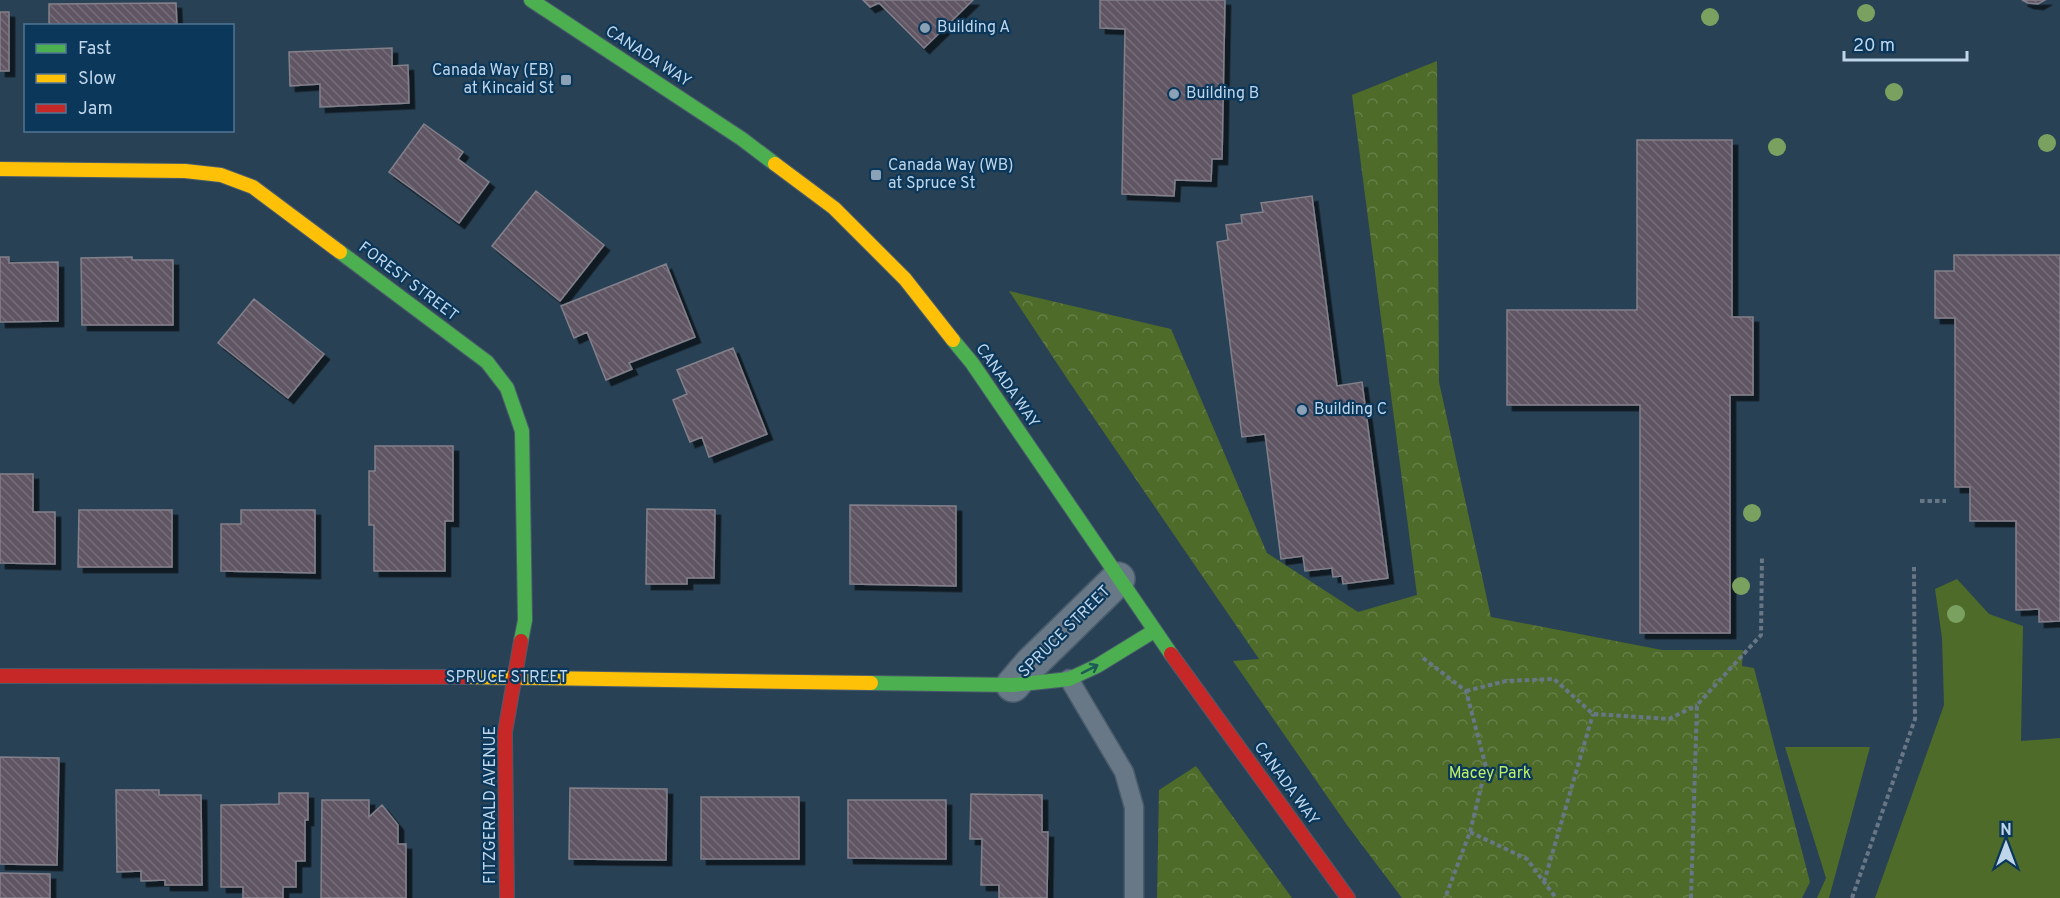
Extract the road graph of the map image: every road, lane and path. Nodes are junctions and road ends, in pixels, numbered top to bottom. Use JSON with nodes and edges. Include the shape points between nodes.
{"nodes":[{"id":1,"x":531,"y":0,"type":"edge"},
{"id":2,"x":0,"y":169,"type":"edge"},
{"id":3,"x":1920,"y":501,"type":"dead end"},
{"id":4,"x":1946,"y":501,"type":"dead end"},
{"id":5,"x":1762,"y":556,"type":"dead end"},
{"id":6,"x":1914,"y":567,"type":"dead end"},
{"id":7,"x":1118,"y":579,"type":"junction"},
{"id":8,"x":1154,"y":631,"type":"junction"},
{"id":9,"x":1423,"y":658,"type":"dead end"},
{"id":10,"x":0,"y":676,"type":"edge"},
{"id":11,"x":516,"y":677,"type":"junction"},
{"id":12,"x":1069,"y":679,"type":"junction"},
{"id":13,"x":1013,"y":686,"type":"junction"},
{"id":14,"x":1466,"y":691,"type":"junction"},
{"id":15,"x":1697,"y":705,"type":"junction"},
{"id":16,"x":1593,"y":714,"type":"junction"},
{"id":17,"x":1470,"y":832,"type":"junction"},
{"id":18,"x":1544,"y":882,"type":"junction"},
{"id":19,"x":507,"y":898,"type":"edge"},
{"id":20,"x":1134,"y":898,"type":"edge"},
{"id":21,"x":1348,"y":898,"type":"edge"},
{"id":22,"x":1445,"y":898,"type":"edge"},
{"id":23,"x":1556,"y":898,"type":"edge"},
{"id":24,"x":1691,"y":898,"type":"edge"},
{"id":25,"x":1852,"y":898,"type":"edge"}],
"edges":[{"from":1,"to":7,"type":"street","name":"CANADA WAY","via":[[742,139],[834,208],[905,279],[972,363]]},
{"from":2,"to":11,"type":"street","name":"FOREST STREET","via":[[185,171],[221,175],[253,187],[487,362],[507,388],[522,431],[525,620]]},
{"from":3,"to":4,"type":"path"},
{"from":5,"to":15,"type":"path","via":[[1761,635]]},
{"from":6,"to":25,"type":"path","via":[[1915,719]]},
{"from":7,"to":8,"type":"street","name":"CANADA WAY"},
{"from":7,"to":13,"type":"street","name":"SPRUCE STREET"},
{"from":12,"to":8,"type":"street","name":"SPRUCE STREET","one_way":true},
{"from":8,"to":21,"type":"street","name":"CANADA WAY"},
{"from":9,"to":14,"type":"path"},
{"from":10,"to":11,"type":"street","name":"SPRUCE STREET"},
{"from":11,"to":13,"type":"street","name":"SPRUCE STREET"},
{"from":11,"to":19,"type":"street","name":"FITZGERALD AVENUE","via":[[505,732]]},
{"from":12,"to":13,"type":"street","name":"SPRUCE STREET"},
{"from":12,"to":20,"type":"lane","via":[[1127,781],[1134,807]]},
{"from":14,"to":16,"type":"path","via":[[1506,681],[1554,679]]},
{"from":14,"to":17,"type":"path","via":[[1486,766]]},
{"from":15,"to":16,"type":"path","via":[[1669,719]]},
{"from":15,"to":24,"type":"path"},
{"from":16,"to":18,"type":"path"},
{"from":17,"to":18,"type":"path","via":[[1527,859]]},
{"from":17,"to":22,"type":"path"},
{"from":18,"to":23,"type":"path"}]}
